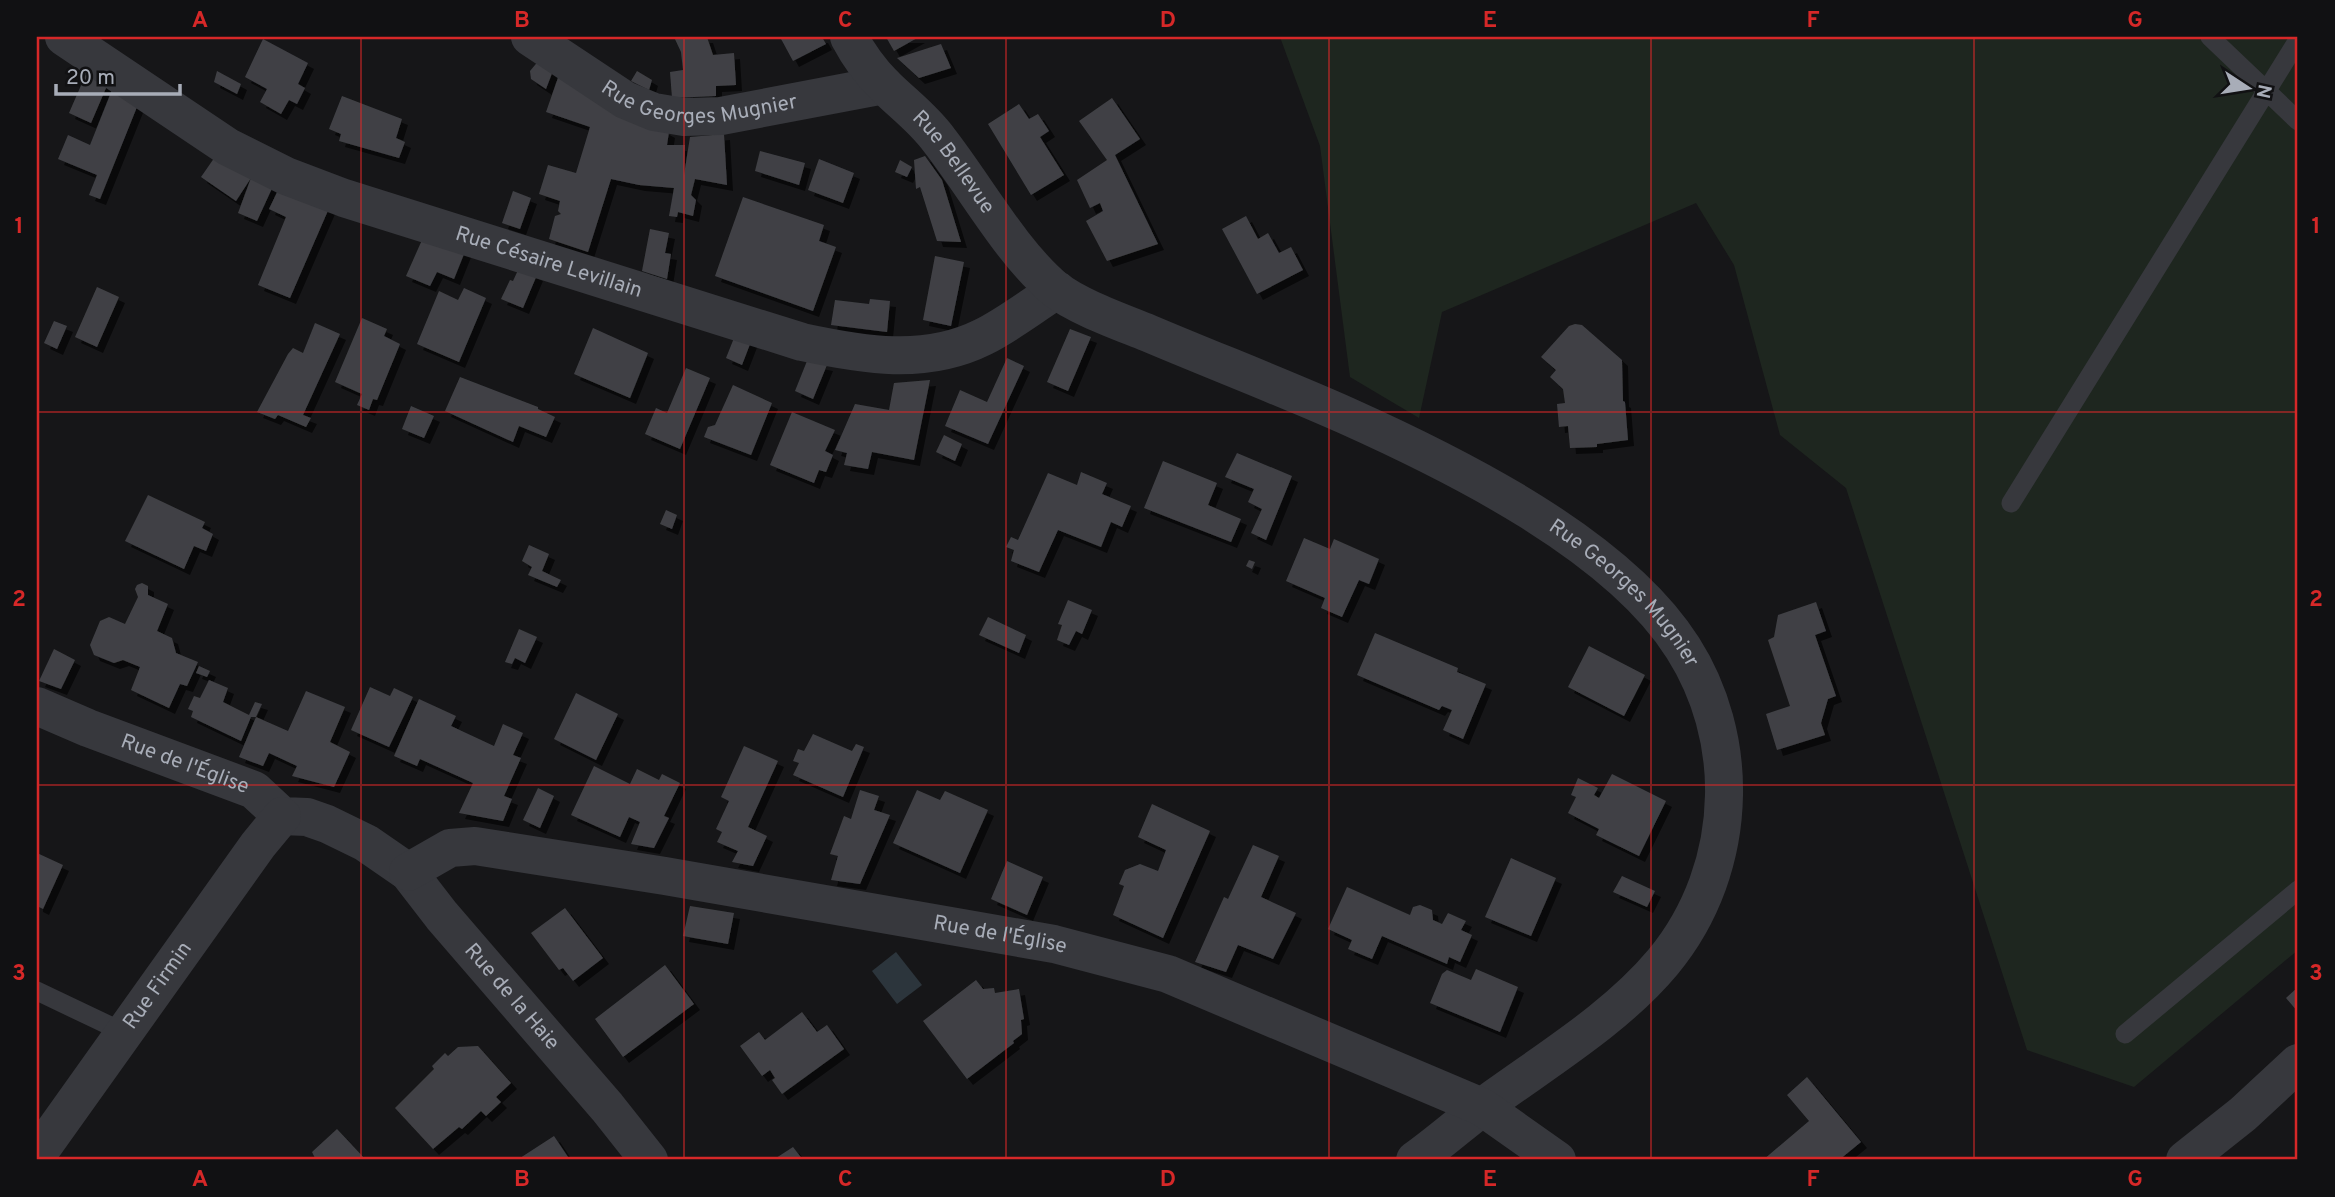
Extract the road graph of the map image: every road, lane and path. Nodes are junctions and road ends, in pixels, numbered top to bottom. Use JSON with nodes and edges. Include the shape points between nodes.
{"nodes":[{"id":1,"x":64,"y":37,"type":"edge"},
{"id":2,"x":530,"y":37,"type":"edge"},
{"id":3,"x":849,"y":37,"type":"edge"},
{"id":4,"x":2210,"y":37,"type":"edge"},
{"id":5,"x":2298,"y":40,"type":"edge"},
{"id":6,"x":884,"y":85,"type":"junction"},
{"id":7,"x":2267,"y":91,"type":"junction"},
{"id":8,"x":2298,"y":121,"type":"edge"},
{"id":9,"x":1057,"y":290,"type":"junction"},
{"id":10,"x":2011,"y":503,"type":"dead end"},
{"id":11,"x":37,"y":706,"type":"edge"},
{"id":12,"x":282,"y":816,"type":"junction"},
{"id":13,"x":408,"y":872,"type":"junction"},
{"id":14,"x":2298,"y":890,"type":"edge"},
{"id":15,"x":37,"y":990,"type":"edge"},
{"id":16,"x":123,"y":1032,"type":"junction"},
{"id":17,"x":2124,"y":1034,"type":"dead end"},
{"id":18,"x":2298,"y":1063,"type":"edge"},
{"id":19,"x":1482,"y":1107,"type":"junction"},
{"id":20,"x":37,"y":1155,"type":"edge"},
{"id":21,"x":649,"y":1160,"type":"edge"},
{"id":22,"x":1415,"y":1160,"type":"edge"},
{"id":23,"x":1557,"y":1160,"type":"edge"},
{"id":24,"x":2185,"y":1160,"type":"edge"}],
"edges":[{"from":1,"to":9,"type":"street","name":"Rue Césaire Levillain","via":[[228,147],[286,176],[802,342],[859,354],[924,355],[983,337]]},
{"from":2,"to":6,"type":"street","name":"Rue Georges Mugnier","via":[[625,100],[654,112],[684,117],[721,116]]},
{"from":3,"to":6,"type":"street","name":"Rue Bellevue"},
{"from":4,"to":7,"type":"lane"},
{"from":5,"to":7,"type":"lane"},
{"from":6,"to":9,"type":"street","name":"Rue Bellevue","via":[[937,137],[1017,247]]},
{"from":7,"to":8,"type":"lane"},
{"from":7,"to":10,"type":"lane"},
{"from":9,"to":19,"type":"street","name":"Rue Georges Mugnier","via":[[1102,314],[1347,416],[1503,495],[1566,535],[1629,586],[1682,647],[1699,679],[1720,742],[1724,781],[1718,846],[1701,903],[1676,944],[1640,987]]},
{"from":11,"to":12,"type":"street","name":"Rue de l'Église","via":[[254,790]]},
{"from":12,"to":13,"type":"street","name":"Rue de la Haie","via":[[307,817],[366,843]]},
{"from":12,"to":16,"type":"street","name":"Rue Firmin"},
{"from":13,"to":19,"type":"street","name":"Rue de l'Église","via":[[450,848],[475,846],[1054,944],[1168,974]]},
{"from":13,"to":21,"type":"street","name":"Rue de la Haie"},
{"from":14,"to":17,"type":"lane"},
{"from":15,"to":16,"type":"lane"},
{"from":16,"to":20,"type":"street","name":"Rue Firmin"},
{"from":18,"to":24,"type":"street"},
{"from":19,"to":22,"type":"street","name":"Rue Georges Mugnier"},
{"from":19,"to":23,"type":"street","name":"Rue de l'Église"}]}
